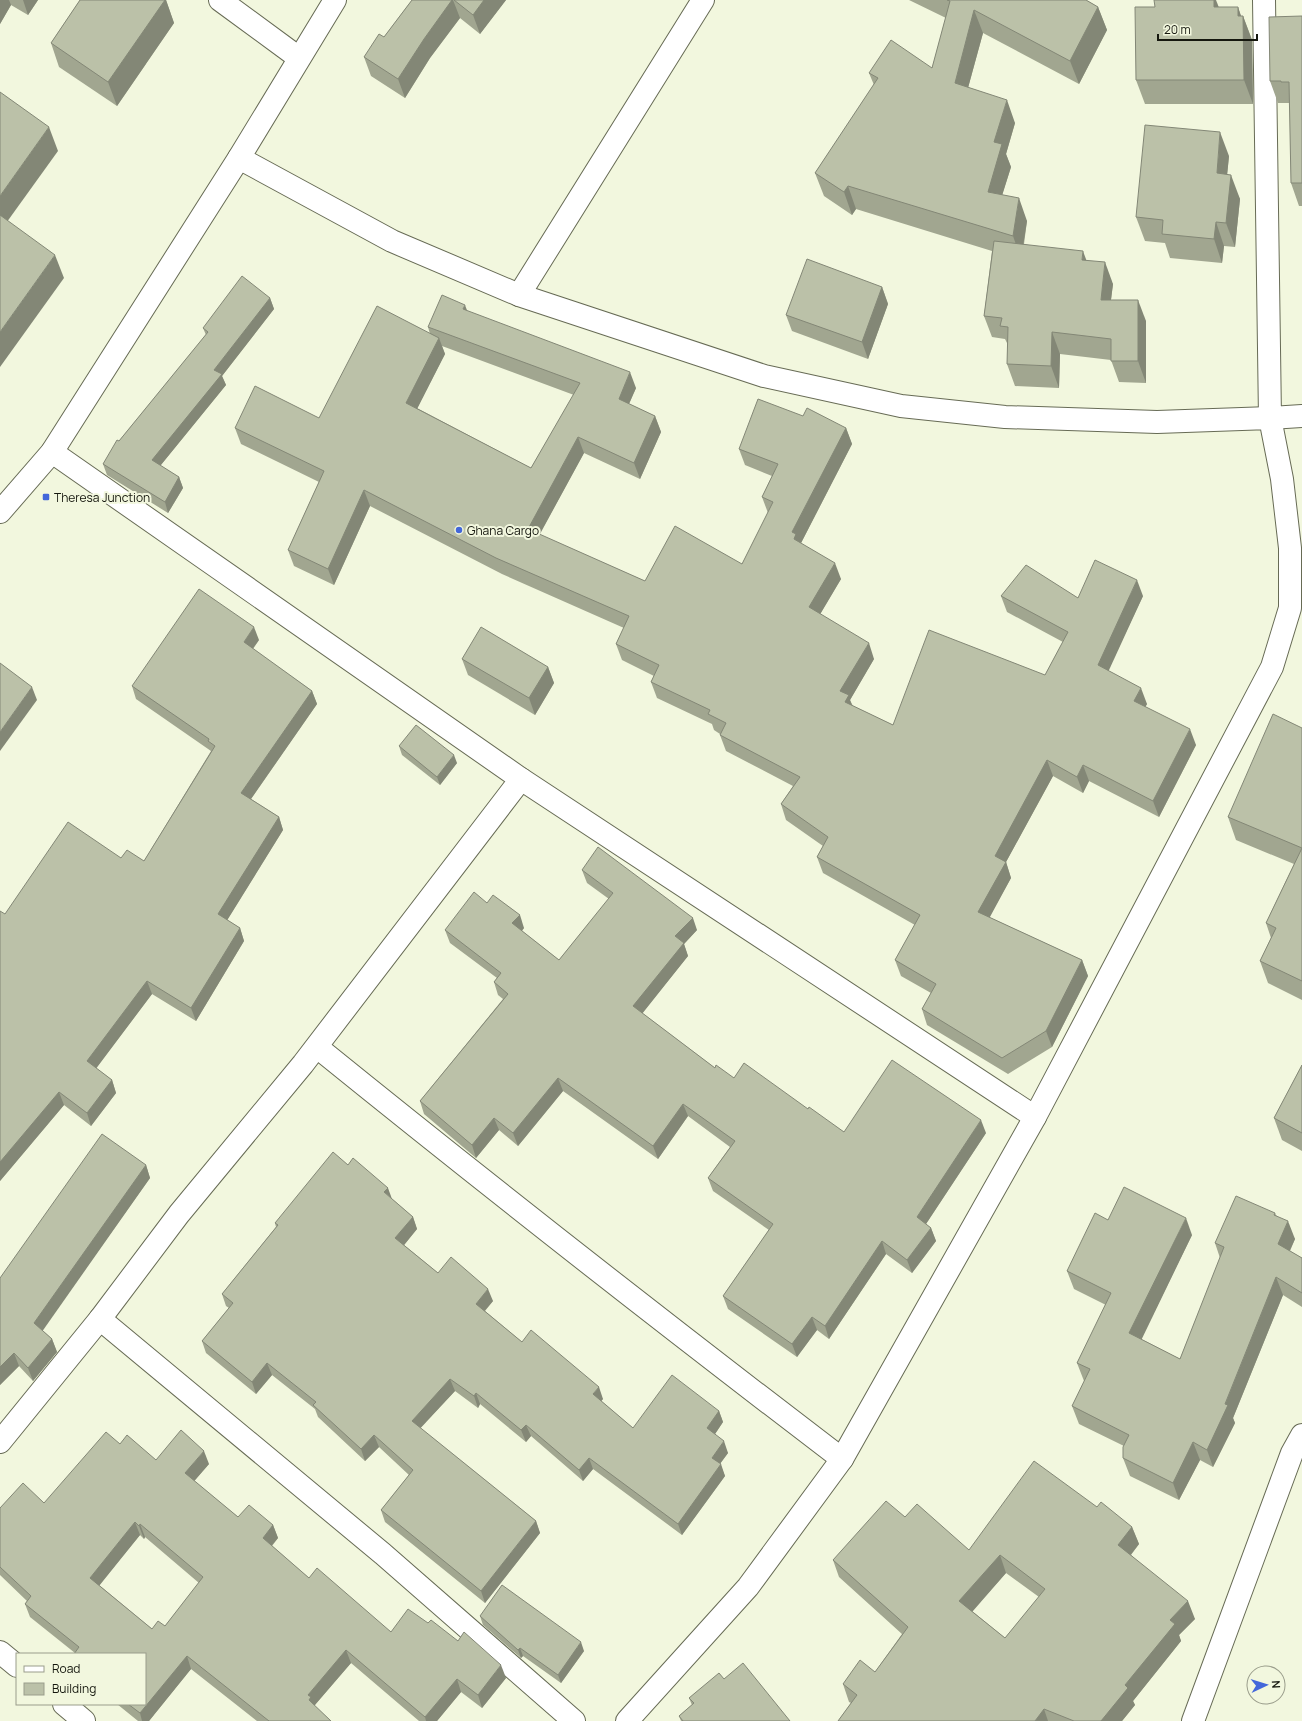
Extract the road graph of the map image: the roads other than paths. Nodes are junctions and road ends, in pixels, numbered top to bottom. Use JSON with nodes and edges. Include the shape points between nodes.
{"nodes":[{"id":1,"x":220,"y":0,"type":"edge"},
{"id":2,"x":335,"y":0,"type":"edge"},
{"id":3,"x":703,"y":0,"type":"edge"},
{"id":4,"x":1264,"y":0,"type":"edge"},
{"id":5,"x":300,"y":58,"type":"junction"},
{"id":6,"x":239,"y":158,"type":"junction"},
{"id":7,"x":519,"y":295,"type":"junction"},
{"id":8,"x":1302,"y":416,"type":"edge"},
{"id":9,"x":1270,"y":418,"type":"junction"},
{"id":10,"x":52,"y":452,"type":"junction"},
{"id":11,"x":0,"y":512,"type":"edge"},
{"id":12,"x":521,"y":779,"type":"junction"},
{"id":13,"x":316,"y":1047,"type":"junction"},
{"id":14,"x":1035,"y":1117,"type":"junction"},
{"id":15,"x":100,"y":1319,"type":"junction"},
{"id":16,"x":0,"y":1442,"type":"edge"},
{"id":17,"x":1299,"y":1449,"type":"edge"},
{"id":18,"x":842,"y":1459,"type":"junction"},
{"id":19,"x":0,"y":1652,"type":"edge"},
{"id":20,"x":16,"y":1665,"type":"edge"},
{"id":21,"x":65,"y":1705,"type":"edge"},
{"id":22,"x":84,"y":1721,"type":"edge"},
{"id":23,"x":574,"y":1721,"type":"edge"},
{"id":24,"x":627,"y":1721,"type":"edge"},
{"id":25,"x":1193,"y":1721,"type":"edge"}],
"edges":[{"from":1,"to":5,"type":"street"},
{"from":2,"to":5,"type":"street"},
{"from":3,"to":7,"type":"street"},
{"from":4,"to":9,"type":"street"},
{"from":5,"to":6,"type":"street"},
{"from":6,"to":7,"type":"street","via":[[392,241]]},
{"from":6,"to":10,"type":"street"},
{"from":7,"to":9,"type":"street","via":[[764,376],[901,406],[1005,417],[1149,422]]},
{"from":8,"to":9,"type":"street"},
{"from":9,"to":14,"type":"street","via":[[1282,479],[1290,548],[1290,608],[1272,667]]},
{"from":10,"to":11,"type":"street"},
{"from":10,"to":12,"type":"street"},
{"from":12,"to":13,"type":"street"},
{"from":12,"to":14,"type":"street"},
{"from":13,"to":15,"type":"street","via":[[179,1214]]},
{"from":13,"to":18,"type":"street","via":[[659,1319]]},
{"from":14,"to":18,"type":"street"},
{"from":15,"to":16,"type":"street"},
{"from":15,"to":23,"type":"street","via":[[383,1554]]},
{"from":17,"to":25,"type":"street"},
{"from":18,"to":24,"type":"street","via":[[748,1587]]},
{"from":19,"to":20,"type":"street"},
{"from":21,"to":22,"type":"street"}]}
